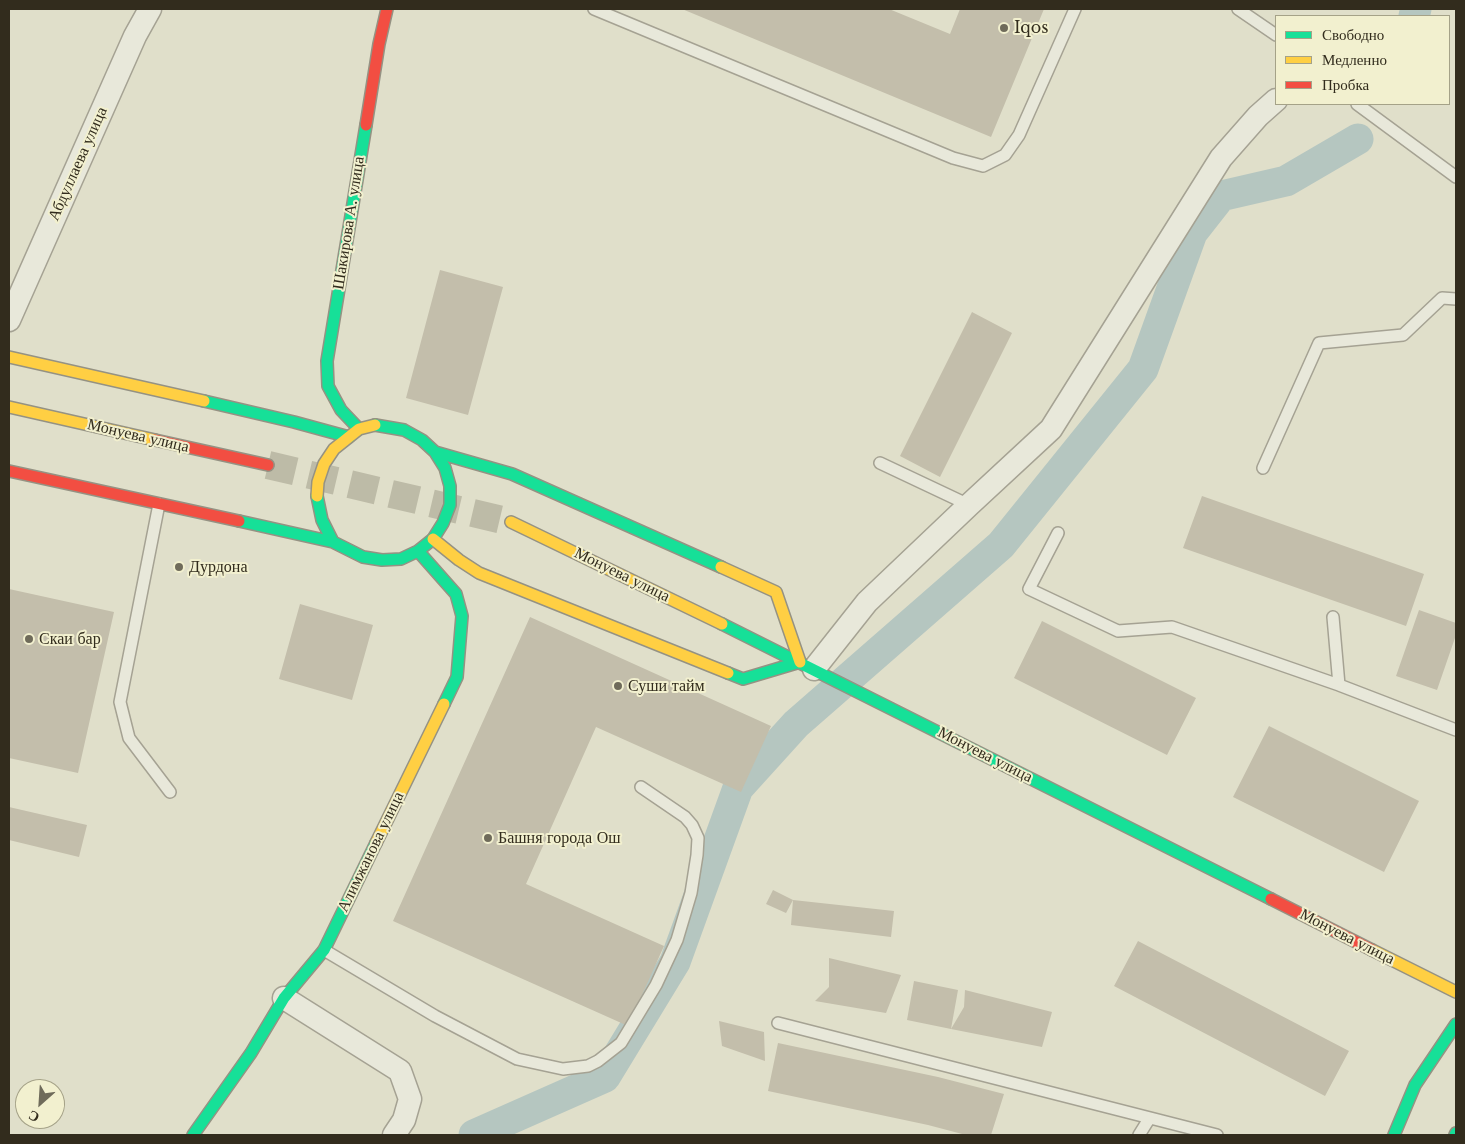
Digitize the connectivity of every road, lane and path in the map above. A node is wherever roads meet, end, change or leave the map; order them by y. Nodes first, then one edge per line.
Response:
1 (150, 9) edge
2 (387, 9) edge
3 (594, 9) edge
4 (1075, 9) edge
5 (1238, 9) edge
6 (1275, 34) edge
7 (1275, 101) edge
8 (1359, 105) edge
9 (1456, 177) edge
10 (1456, 300) edge
11 (9, 320) edge
12 (9, 357) edge
13 (9, 407) edge
14 (359, 429) junction
15 (349, 437) junction
16 (435, 452) junction
17 (880, 462) dead end
18 (268, 465) tunnel mouth
19 (1264, 468) dead end
20 (9, 471) edge
21 (159, 504) junction
22 (969, 505) junction
23 (511, 522) tunnel mouth
24 (1058, 533) dead end
25 (433, 539) junction
26 (333, 542) junction
27 (418, 551) junction
28 (1333, 617) dead end
29 (814, 669) junction
30 (1339, 685) junction
31 (1456, 730) edge
32 (641, 787) dead end
33 (170, 792) dead end
34 (324, 950) junction
35 (1456, 992) edge
36 (284, 998) junction
37 (778, 1023) dead end
38 (1456, 1024) edge
39 (1149, 1119) junction
40 (193, 1135) edge
41 (394, 1135) edge
42 (1139, 1135) edge
43 (1217, 1135) edge
44 (1394, 1135) edge

1 - 11 street, Абдуллаева улица
2 - 14 main road, Шакирова А. улица
3 - 4 lane
5 - 6 lane
7 - 22 street
8 - 9 lane
10 - 19 lane
12 - 15 main road
13 - 18 main road, Монуева улица
14 - 15 main road
14 - 16 main road
15 - 26 main road
16 - 25 main road
16 - 29 main road
17 - 22 lane
20 - 21 main road
21 - 26 main road
21 - 33 lane
22 - 29 street
23 - 29 main road, Монуева улица
24 - 30 lane
25 - 27 main road
25 - 29 main road
26 - 27 main road
27 - 34 main road, Алимжанова улица
28 - 30 lane
29 - 35 main road, Монуева улица
30 - 31 lane
32 - 34 lane
34 - 36 main road, Алимжанова улица
36 - 40 main road, Алимжанова улица
36 - 41 street
37 - 39 lane
38 - 44 main road
39 - 42 lane
39 - 43 lane

